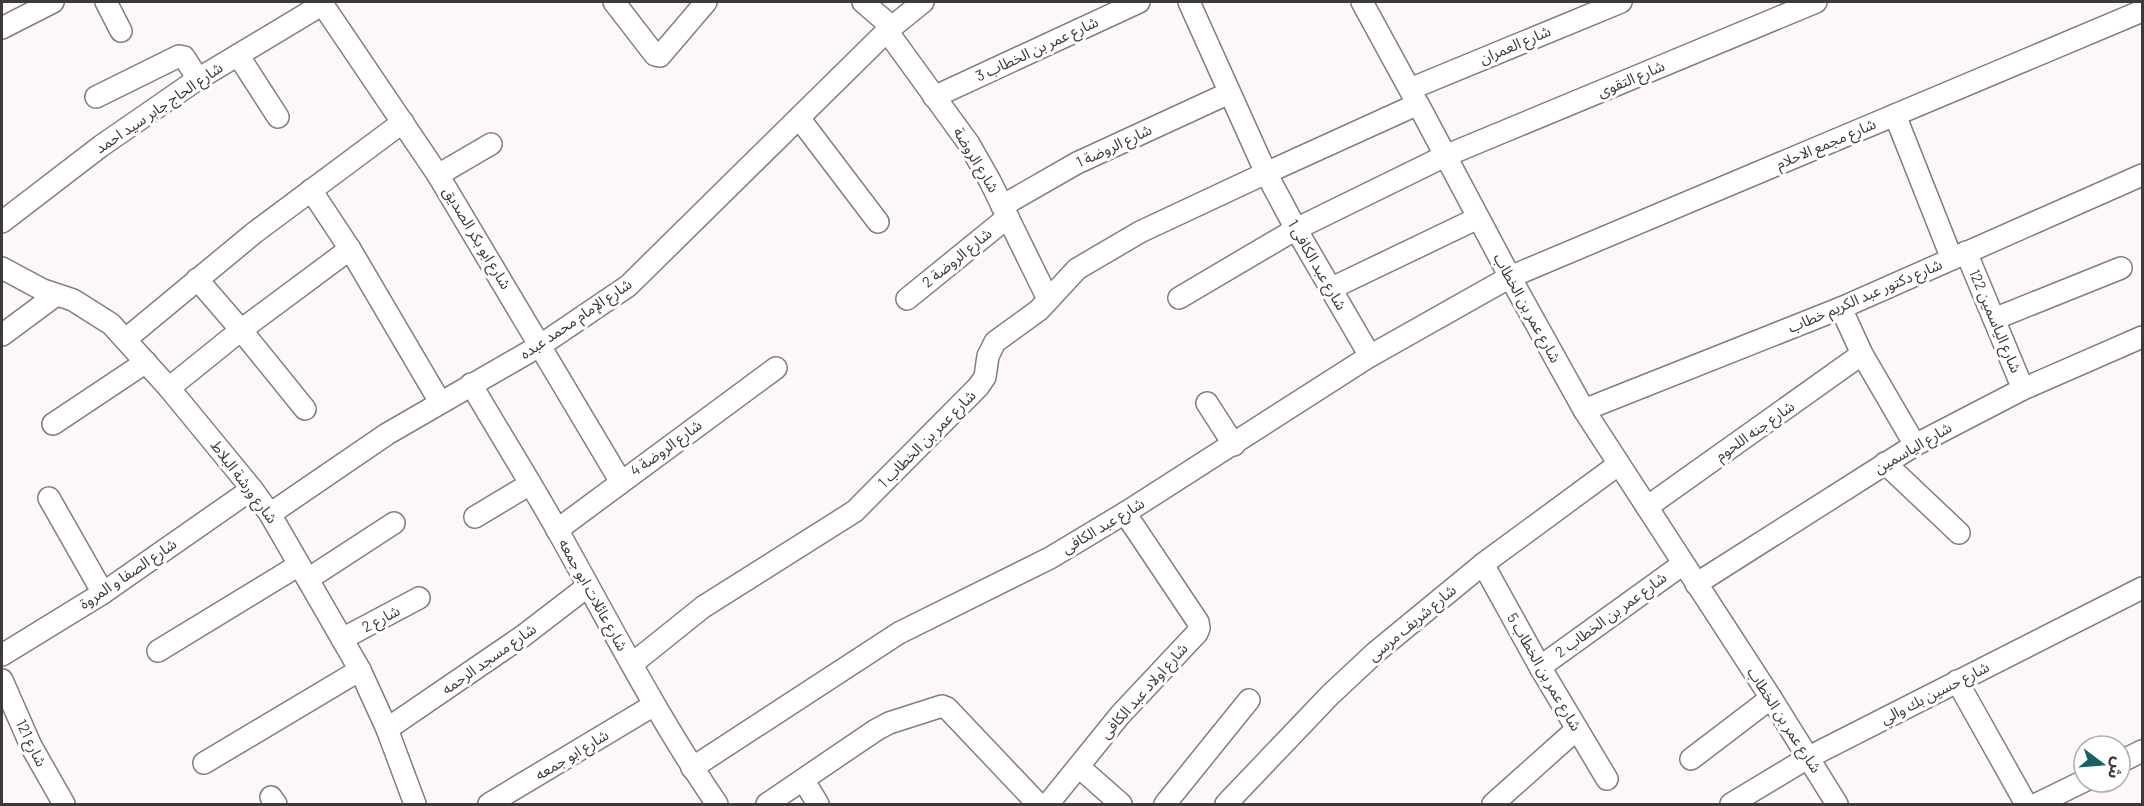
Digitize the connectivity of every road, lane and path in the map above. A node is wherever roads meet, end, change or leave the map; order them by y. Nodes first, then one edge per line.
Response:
1 (53, 2) edge
2 (106, 2) edge
3 (614, 2) edge
4 (706, 2) edge
5 (863, 2) edge
6 (923, 2) edge
7 (1139, 2) edge
8 (1190, 2) edge
9 (1362, 2) edge
10 (1621, 2) edge
11 (1816, 2) edge
12 (322, 3) edge
13 (2142, 11) edge
14 (2, 28) edge
15 (889, 29) junction
16 (121, 31) dead end
17 (238, 55) junction
18 (198, 79) junction
19 (1229, 93) junction
20 (96, 97) dead end
21 (934, 97) junction
22 (1414, 97) junction
23 (1895, 115) junction
24 (278, 117) dead end
25 (800, 118) junction
26 (403, 122) junction
27 (491, 144) dead end
28 (1445, 156) junction
29 (1266, 173) junction
30 (438, 175) junction
31 (2142, 175) edge
32 (311, 190) junction
33 (1005, 212) junction
34 (1478, 218) junction
35 (2, 222) edge
36 (878, 222) dead end
37 (1296, 229) junction
38 (350, 249) junction
39 (1959, 255) junction
40 (2, 268) edge
41 (2121, 268) dead end
42 (1510, 278) junction
43 (197, 279) junction
44 (1330, 289) junction
45 (56, 295) junction
46 (1179, 298) dead end
47 (907, 299) dead end
48 (1048, 299) junction
49 (1841, 308) junction
50 (1994, 319) junction
51 (241, 330) junction
52 (2, 335) edge
53 (2142, 337) edge
54 (126, 339) junction
55 (541, 345) junction
56 (1862, 354) junction
57 (1370, 356) junction
58 (146, 362) junction
59 (776, 368) dead end
60 (471, 384) junction
61 (170, 388) junction
62 (2023, 389) junction
63 (441, 402) junction
64 (1208, 403) dead end
65 (305, 409) dead end
66 (1584, 410) junction
67 (53, 424) dead end
68 (1234, 445) junction
69 (1915, 445) junction
70 (1619, 464) junction
71 (1885, 464) junction
72 (621, 482) junction
73 (530, 484) junction
74 (252, 489) junction
75 (49, 498) dead end
76 (1647, 507) junction
77 (1125, 513) junction
78 (270, 514) junction
79 (476, 517) dead end
80 (394, 523) dead end
81 (557, 530) junction
82 (1959, 533) dead end
83 (1484, 564) junction
84 (1683, 564) junction
85 (304, 572) junction
86 (1696, 584) junction
87 (588, 586) junction
88 (2142, 588) edge
89 (103, 593) junction
90 (419, 598) dead end
91 (342, 639) junction
92 (158, 651) dead end
93 (2, 655) edge
94 (632, 664) junction
95 (1540, 666) junction
96 (360, 670) junction
97 (2, 680) edge
98 (1957, 681) junction
99 (1771, 698) junction
100 (1249, 700) dead end
101 (654, 705) junction
102 (387, 729) junction
103 (1577, 729) junction
104 (1809, 757) junction
105 (1691, 759) dead end
106 (204, 763) dead end
107 (1079, 766) junction
108 (692, 768) junction
109 (1607, 779) dead end
110 (804, 780) junction
111 (2072, 786) edge
112 (64, 804) edge
113 (415, 804) edge
114 (489, 804) edge
115 (717, 804) edge
116 (767, 804) edge
117 (818, 804) edge
118 (1038, 804) edge
119 (1048, 804) edge
120 (1121, 804) edge
121 (1165, 804) edge
122 (1226, 804) edge
123 (1493, 804) edge
124 (1731, 804) edge
125 (1837, 804) edge
126 (2026, 804) edge
127 (2037, 804) edge

1 - 14 street
2 - 16 street
3 - 4 street
5 - 15 street, شارع الروضة
6 - 15 street, شارع الإمام محمد عبده
7 - 21 street, شارع عمر بن الخطاب 3
8 - 19 street
9 - 22 street, شارع عمر بن الخطاب
10 - 22 street, شارع العمران
11 - 28 street, شارع التقوى
12 - 17 street, شارع الحاج جابر سيد احمد
12 - 26 street, شارع ابو بكر الصديق
13 - 23 street, شارع مجمع الاحلام
15 - 21 street, شارع الروضة
15 - 25 street, شارع الإمام محمد عبده
17 - 18 street, شارع الحاج جابر سيد احمد
17 - 24 street
18 - 20 street
18 - 35 street, شارع الحاج جابر سيد احمد
19 - 29 street
19 - 33 street, شارع الروضة 1
21 - 33 street, شارع الروضة
22 - 28 street, شارع عمر بن الخطاب
22 - 29 street
23 - 39 street, شارع الياسمين 122
23 - 42 street, شارع مجمع الاحلام
25 - 36 street
25 - 55 street, شارع الإمام محمد عبده
26 - 30 street, شارع ابو بكر الصديق
26 - 32 street
27 - 30 street
28 - 34 street, شارع عمر بن الخطاب
28 - 37 street, شارع التقوى
29 - 37 street, شارع عبد الكافى 1
29 - 48 street, شارع عمر بن الخطاب 1
30 - 55 street, شارع ابو بكر الصديق
31 - 39 street, شارع دكتور عبد الكريم خطاب
32 - 38 street
32 - 43 street
33 - 47 street, شارع الروضة 2
33 - 48 street, شارع الروضة
34 - 42 street, شارع عمر بن الخطاب
34 - 44 street
37 - 44 street, شارع عبد الكافى 1
37 - 46 street, شارع التقوى
38 - 51 street
38 - 63 street
39 - 49 street, شارع دكتور عبد الكريم خطاب
39 - 50 street, شارع الياسمين 122
40 - 45 street, شارع ورشة البلاط
41 - 50 street
42 - 57 street, شارع عبد الكافى
42 - 66 street, شارع عمر بن الخطاب
43 - 51 street
43 - 54 street
44 - 57 street, شارع عبد الكافى 1
45 - 52 street
45 - 54 street, شارع ورشة البلاط
48 - 94 street, شارع عمر بن الخطاب 1
49 - 56 street
49 - 66 street, شارع دكتور عبد الكريم خطاب
50 - 62 street, شارع الياسمين 122
51 - 61 street
51 - 65 street
53 - 62 street, شارع الياسمين
54 - 58 street, شارع ورشة البلاط
55 - 60 street, شارع الإمام محمد عبده
55 - 72 street, شارع ابو بكر الصديق
56 - 69 street
56 - 76 street, شارع جنه اللحوم
57 - 68 street, شارع عبد الكافى
58 - 61 street, شارع ورشة البلاط
58 - 67 street
59 - 72 street, شارع الروضة 4
60 - 63 street, شارع الإمام محمد عبده
60 - 73 street, شارع عائلات ابو جمعه
61 - 74 street, شارع ورشة البلاط
62 - 69 street, شارع الياسمين
63 - 78 street, شارع الإمام محمد عبده
64 - 68 street
66 - 70 street, شارع عمر بن الخطاب
68 - 77 street, شارع عبد الكافى
69 - 71 street, شارع الياسمين
70 - 76 street, شارع عمر بن الخطاب
70 - 83 street, شارع شريف مرسى
71 - 82 street
71 - 86 street, شارع الياسمين
72 - 81 street, شارع الروضة 4
73 - 79 street
73 - 81 street, شارع عائلات ابو جمعه
74 - 78 street, شارع ورشة البلاط
74 - 89 street, شارع الصفا و المروة
75 - 89 street
76 - 84 street, شارع عمر بن الخطاب
77 - 107 street, شارع اولاد عبد الكافى
77 - 108 street, شارع عبد الكافى
78 - 85 street, شارع ورشة البلاط
80 - 85 street
81 - 87 street, شارع عائلات ابو جمعه
83 - 95 street, شارع عمر بن الخطاب 5
83 - 122 street, شارع شريف مرسى
84 - 86 street, شارع عمر بن الخطاب
84 - 95 street, شارع عمر بن الخطاب 2
85 - 91 street, شارع ورشة البلاط
85 - 92 street
86 - 99 street, شارع عمر بن الخطاب
87 - 94 street, شارع عائلات ابو جمعه
87 - 102 street, شارع مسجد الرحمه
88 - 98 street, شارع حسين بك والي
89 - 93 street, شارع الصفا و المروة
90 - 91 street, شارع 2
91 - 96 street, شارع ورشة البلاط
94 - 101 street, شارع عائلات ابو جمعه
95 - 103 street, شارع عمر بن الخطاب 5
96 - 102 street, شارع ورشة البلاط
96 - 106 street
97 - 112 street, شارع 121
98 - 104 street, شارع حسين بك والي
98 - 126 street
99 - 104 street, شارع عمر بن الخطاب
99 - 105 street
100 - 121 street
101 - 108 street, شارع عائلات ابو جمعه
101 - 114 street, شارع ابو جمعه
102 - 113 street, شارع ورشة البلاط
103 - 109 street, شارع عمر بن الخطاب 5
103 - 123 street
104 - 124 street, شارع حسين بك والي
104 - 125 street, شارع عمر بن الخطاب
107 - 119 street, شارع اولاد عبد الكافى
107 - 120 street
108 - 115 street, شارع عائلات ابو جمعه
110 - 116 street
110 - 117 street
110 - 118 street
111 - 127 street

